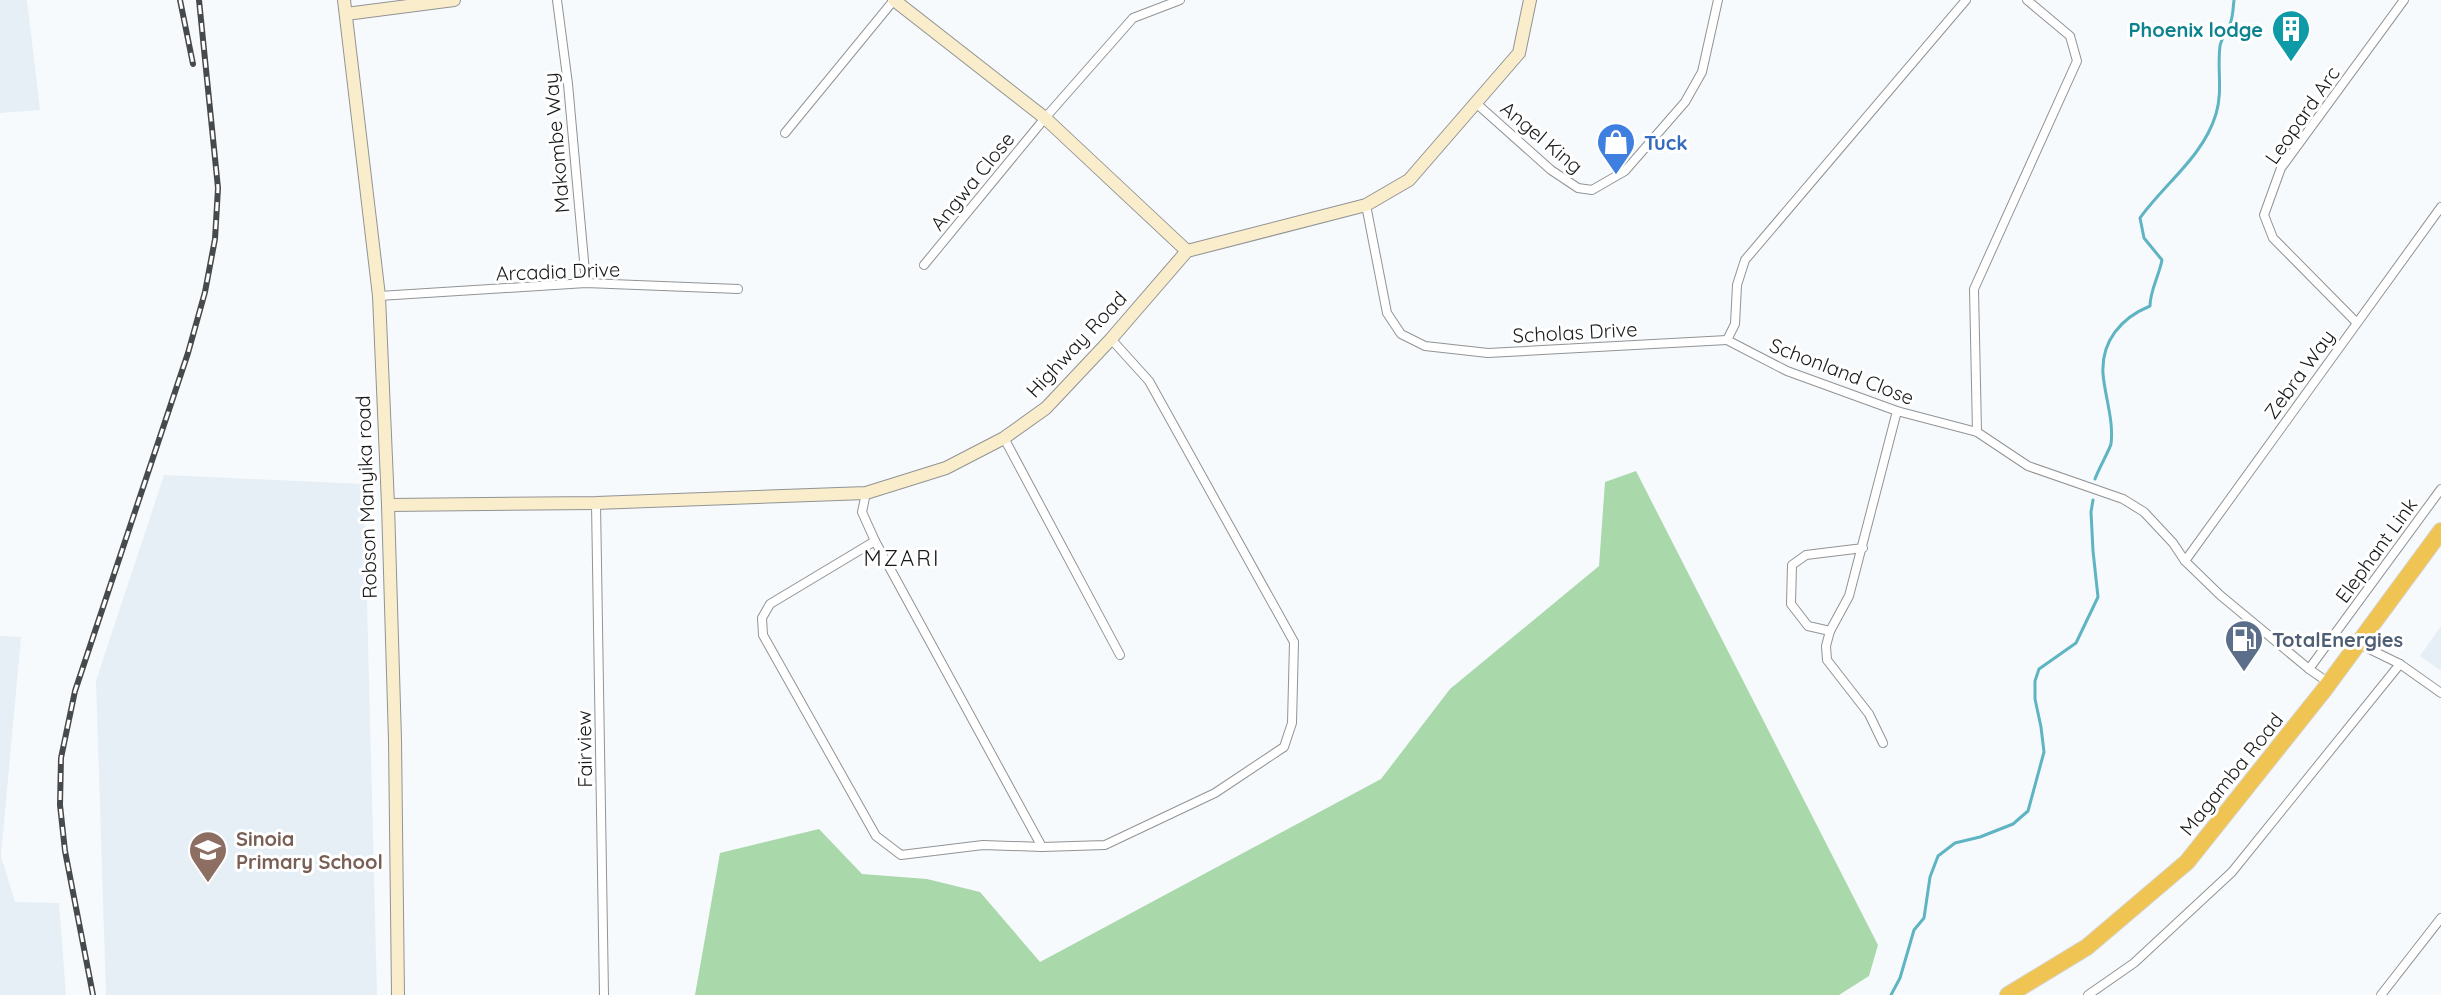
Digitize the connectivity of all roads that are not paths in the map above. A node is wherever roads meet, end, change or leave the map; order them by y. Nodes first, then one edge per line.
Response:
1 (344, 0) edge
2 (454, 0) edge
3 (557, 0) edge
4 (894, 0) edge
5 (1180, 0) edge
6 (1530, 0) edge
7 (1718, 0) edge
8 (1966, 0) edge
9 (2027, 0) edge
10 (2404, 0) edge
11 (346, 14) junction
12 (1477, 104) junction
13 (1045, 118) junction
14 (785, 133) dead end
15 (1366, 205) junction
16 (2441, 207) edge
17 (1187, 251) junction
18 (924, 265) dead end
19 (586, 283) junction
20 (738, 289) dead end
21 (379, 296) junction
22 (2356, 322) junction
23 (1111, 339) junction
24 (1727, 340) junction
25 (1897, 411) junction
26 (1977, 432) junction
27 (1004, 438) junction
28 (2441, 489) edge
29 (866, 493) junction
30 (596, 503) junction
31 (388, 505) junction
32 (2441, 531) edge
33 (875, 541) junction
34 (1863, 548) junction
35 (2185, 561) junction
36 (1830, 631) junction
37 (2359, 644) junction
38 (1120, 655) dead end
39 (2400, 664) junction
40 (2309, 669) junction
41 (2329, 683) junction
42 (2441, 693) edge
43 (1883, 743) dead end
44 (1042, 847) junction
45 (2441, 918) edge
46 (398, 995) edge
47 (604, 995) edge
48 (2008, 995) edge
49 (2088, 995) edge
50 (2381, 995) edge

1 - 11 street, Robson Manyika road
2 - 11 street
3 - 19 street, Makombe Way
4 - 13 street
4 - 14 street
5 - 13 street, Angwa Close
6 - 12 street
7 - 12 street, Angel King
8 - 24 street
9 - 26 street
10 - 22 street, Leopard Arc
11 - 21 street, Robson Manyika road
12 - 15 street
13 - 17 street
13 - 18 street, Angwa Close
15 - 17 street
15 - 24 street, Scholas Drive
16 - 22 street, Zebra Way
17 - 23 street, Highway Road
19 - 20 street, Arcadia Drive
19 - 21 street, Arcadia Drive
21 - 31 street, Robson Manyika road
22 - 35 street, Zebra Way
23 - 27 street, Highway Road
23 - 44 street
24 - 25 street, Schonland Close
25 - 26 street, Schonland Close
25 - 34 street
26 - 35 street, Schonland Close
27 - 29 street, Highway Road
27 - 38 street
28 - 40 street, Elephant Link
29 - 30 street, Highway Road
29 - 33 street
30 - 31 street, Highway Road
30 - 47 street, Fairview
31 - 46 street, Robson Manyika road
32 - 37 highway, Magamba Road
33 - 44 street
33 - 44 street
34 - 36 street
34 - 36 street
35 - 40 street, Schonland Close
36 - 43 street
37 - 39 street
37 - 41 highway, Magamba Road
39 - 42 street
39 - 49 street
40 - 41 street, Schonland Close
41 - 48 highway, Magamba Road
45 - 50 street

